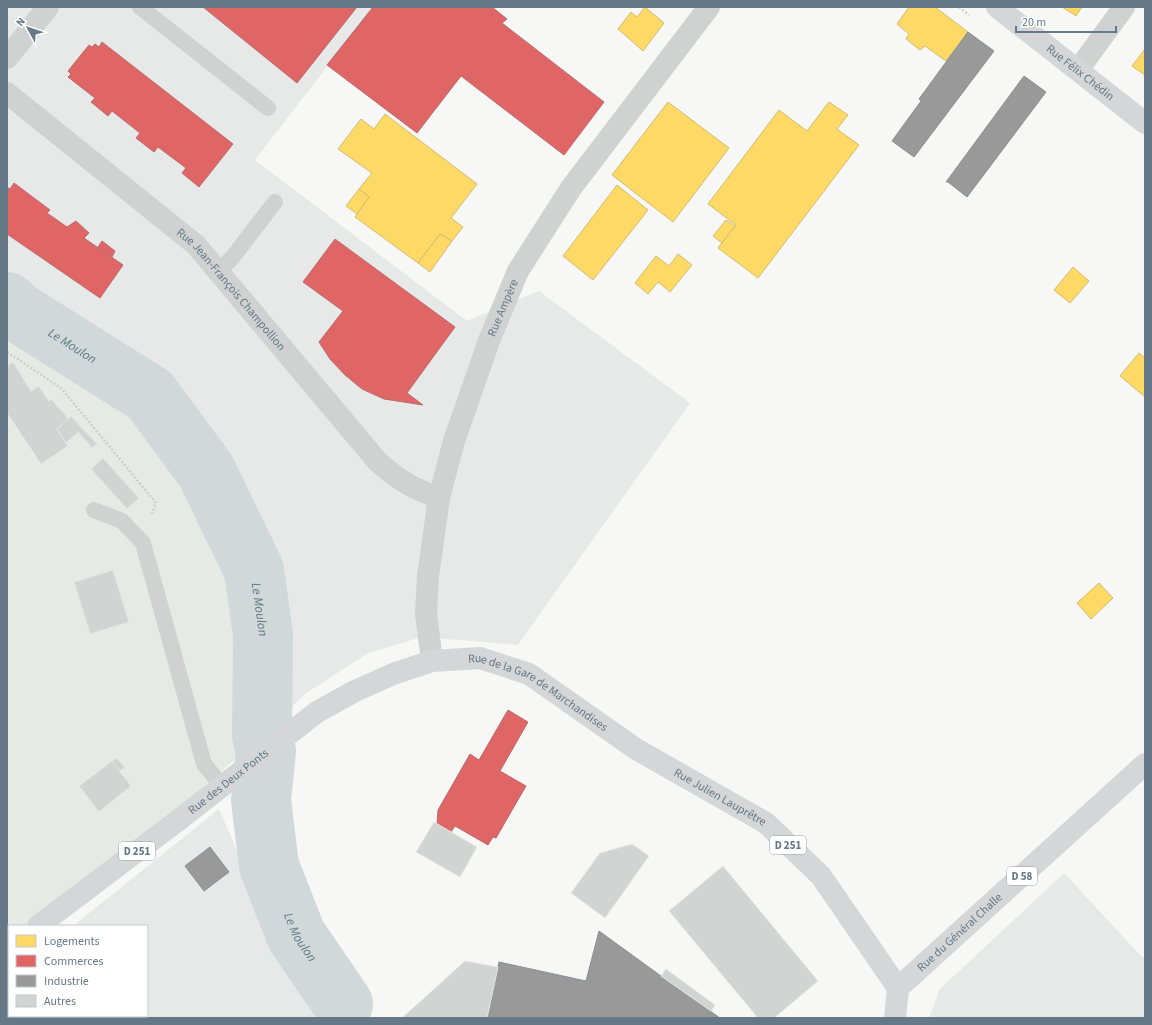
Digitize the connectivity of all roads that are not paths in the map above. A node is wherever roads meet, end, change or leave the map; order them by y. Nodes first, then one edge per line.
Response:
1 (48, 7) edge
2 (140, 7) edge
3 (709, 7) edge
4 (997, 7) edge
5 (1124, 7) edge
6 (7, 58) edge
7 (1078, 70) junction
8 (7, 93) edge
9 (268, 108) dead end
10 (1145, 122) edge
11 (275, 202) dead end
12 (218, 272) junction
13 (439, 498) junction
14 (94, 510) dead end
15 (432, 661) junction
16 (636, 749) joint
17 (1145, 764) edge
18 (228, 781) junction
19 (39, 925) edge
20 (898, 988) junction
21 (895, 1018) edge

1 - 6 street
2 - 9 lane
3 - 13 street, Rue Ampère
4 - 7 main road, Rue Félix Chédin
5 - 7 street
7 - 10 main road, Rue Félix Chédin
8 - 12 street, Rue Jean-François Champollion
11 - 12 lane
12 - 13 street, Rue Jean-François Champollion
13 - 15 street, Rue Ampère
14 - 18 lane
15 - 16 main road, Rue de la Gare de Marchandises / D 251
15 - 18 main road, Rue des Deux Ponts / D 251
16 - 20 main road, Rue Julien Lauprêtre / D 251
17 - 20 main road, Rue du Général Challe / D 58
18 - 19 main road, Rue des Deux Ponts / D 251
20 - 21 main road

